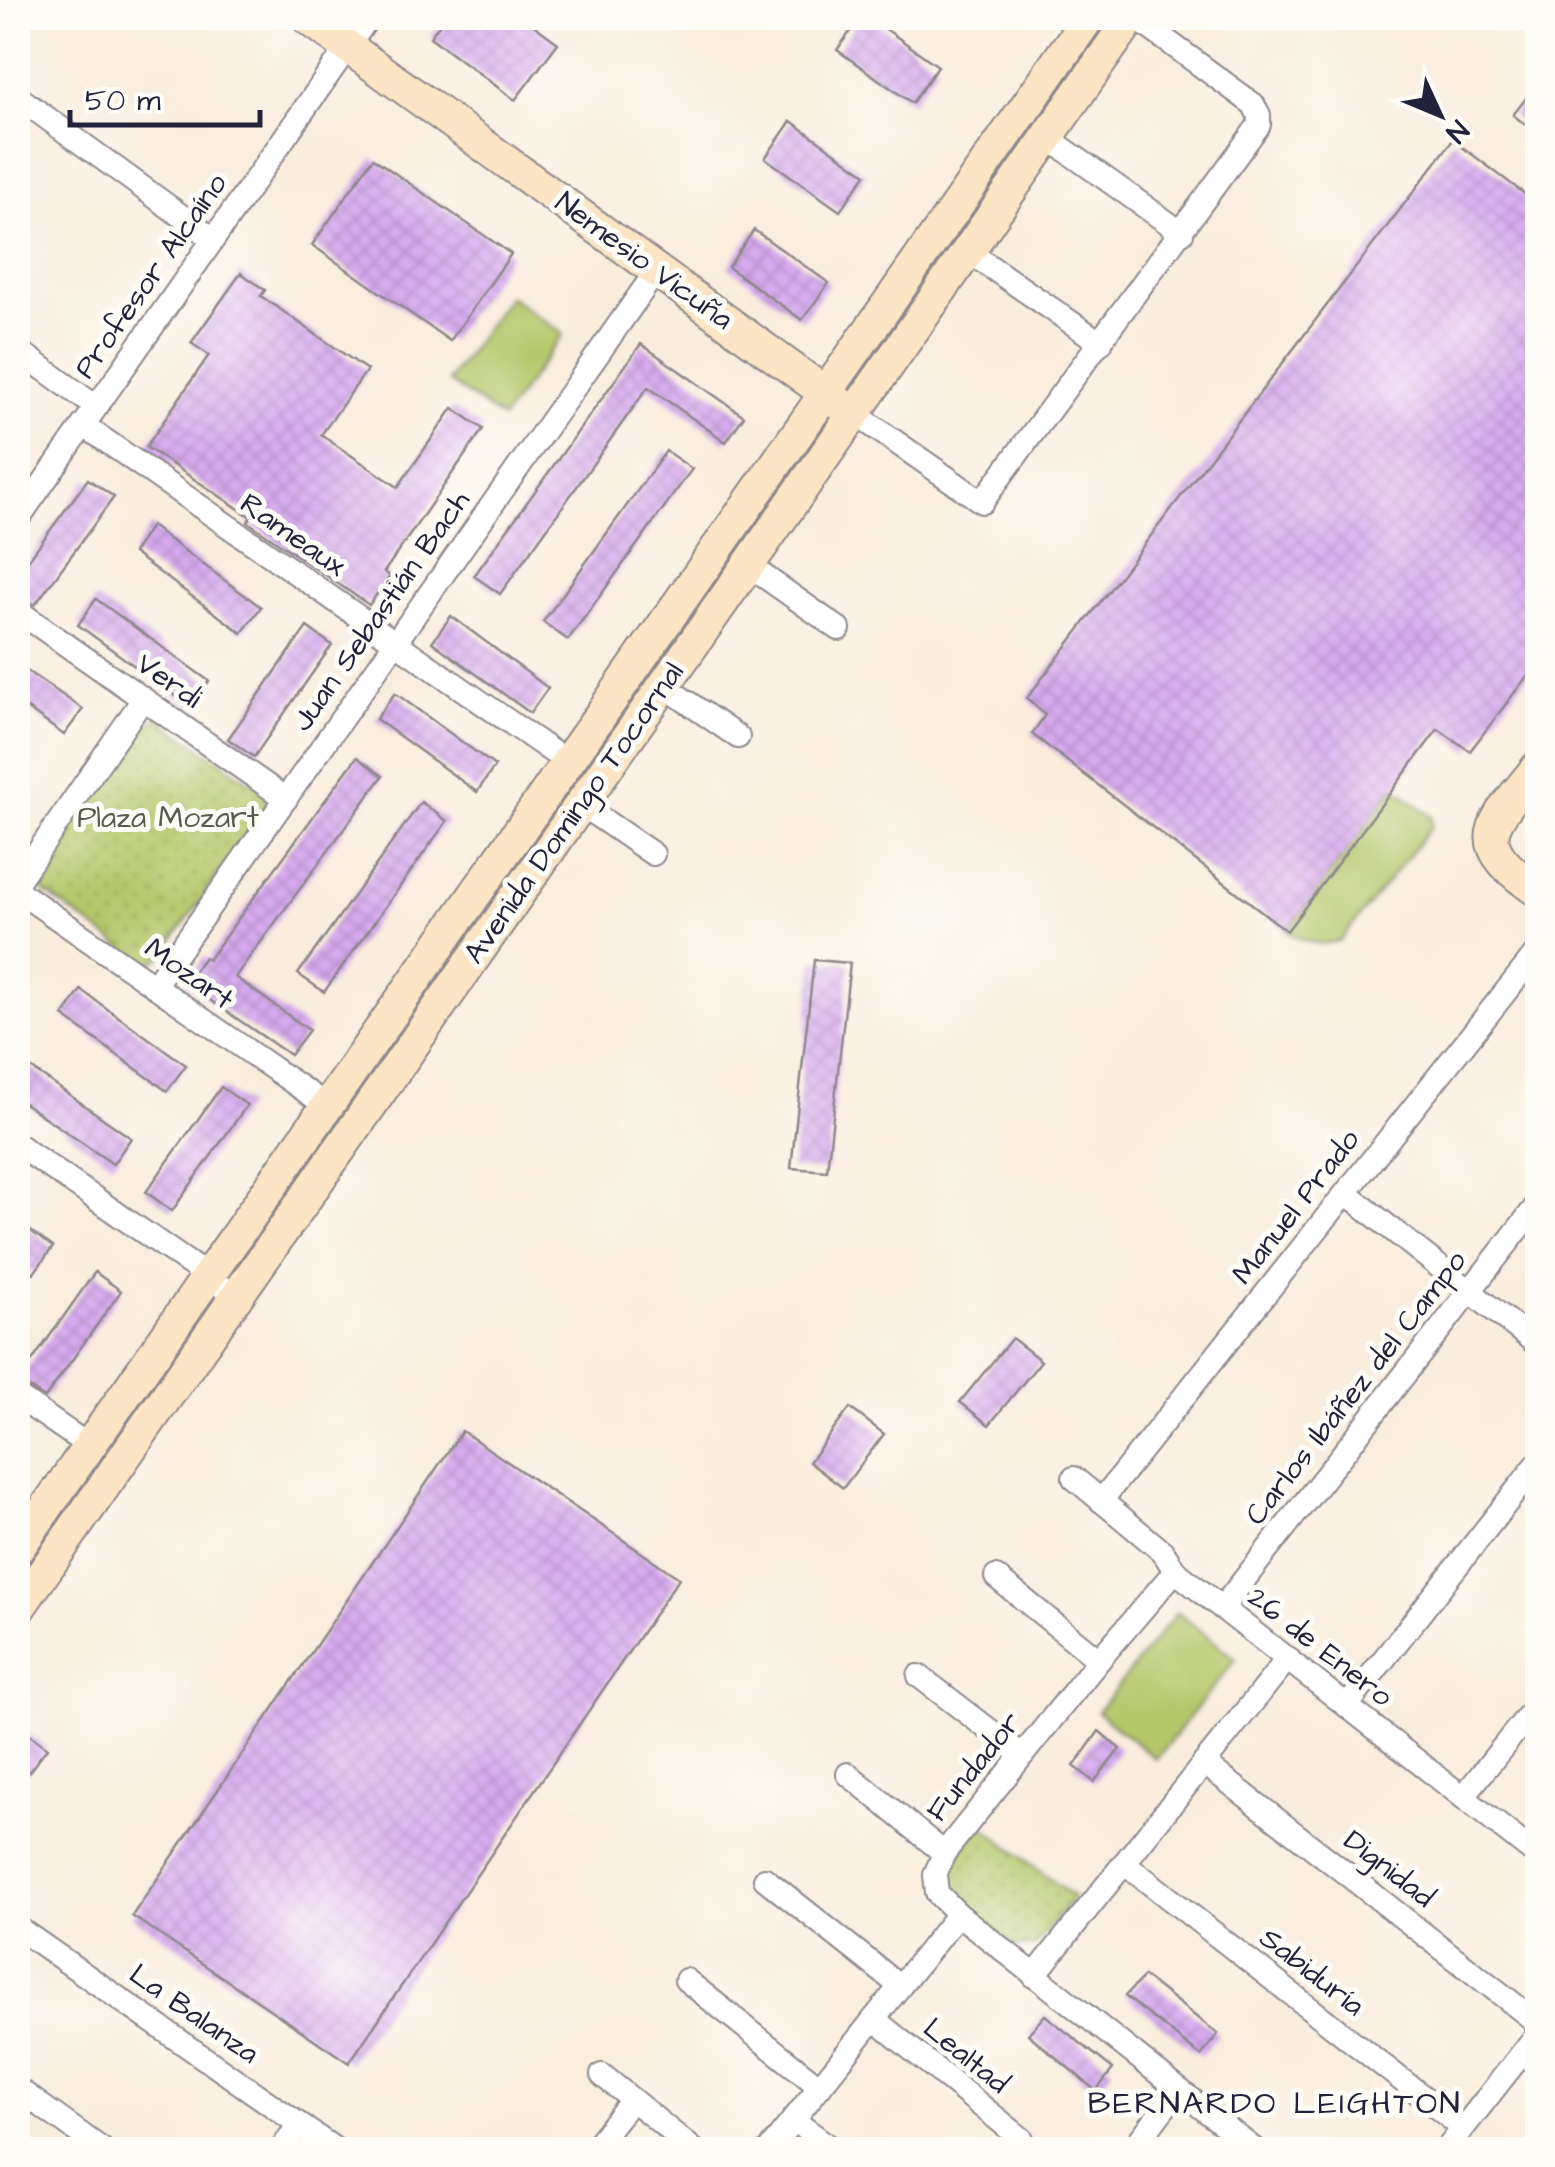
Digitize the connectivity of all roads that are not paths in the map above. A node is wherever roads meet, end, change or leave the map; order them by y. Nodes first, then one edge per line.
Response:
1 (308, 18) edge
2 (368, 18) edge
3 (1088, 18) edge
4 (1134, 18) edge
5 (348, 46) junction
6 (18, 97) edge
7 (1047, 137) junction
8 (1182, 233) junction
9 (213, 239) junction
10 (966, 250) junction
11 (657, 270) junction
12 (1101, 343) junction
13 (18, 350) edge
14 (826, 393) junction
15 (854, 414) junction
16 (90, 416) junction
17 (18, 519) edge
18 (748, 565) junction
19 (18, 612) edge
20 (840, 629) dead end
21 (396, 642) junction
22 (664, 686) junction
23 (143, 699) junction
24 (738, 737) dead end
25 (568, 762) junction
26 (1538, 767) edge
27 (286, 799) junction
28 (580, 804) junction
29 (653, 854) dead end
30 (18, 881) edge
31 (18, 891) edge
32 (1538, 891) edge
33 (1538, 951) edge
34 (154, 986) junction
35 (327, 1106) junction
36 (18, 1144) edge
37 (1346, 1193) junction
38 (1538, 1204) edge
39 (208, 1276) junction
40 (1470, 1291) junction
41 (236, 1296) junction
42 (1538, 1345) edge
43 (18, 1397) edge
44 (89, 1446) junction
45 (1538, 1463) edge
46 (1074, 1478) dead end
47 (1101, 1501) junction
48 (18, 1548) edge
49 (1175, 1571) junction
50 (996, 1578) dead end
51 (1222, 1608) junction
52 (18, 1609) edge
53 (1288, 1658) junction
54 (1099, 1660) junction
55 (919, 1676) dead end
56 (1538, 1703) edge
57 (1346, 1706) junction
58 (1022, 1755) junction
59 (1204, 1762) junction
60 (848, 1774) dead end
61 (1464, 1797) junction
62 (944, 1853) junction
63 (1538, 1856) edge
64 (1124, 1863) junction
65 (765, 1879) dead end
66 (958, 1914) junction
67 (18, 1928) edge
68 (1034, 1976) junction
69 (686, 1980) dead end
70 (900, 1986) junction
71 (874, 2019) junction
72 (1538, 2023) edge
73 (1538, 2033) edge
74 (602, 2075) dead end
75 (820, 2086) junction
76 (18, 2090) edge
77 (1178, 2090) junction
78 (632, 2100) junction
79 (793, 2120) junction
80 (299, 2124) junction
81 (1462, 2128) junction
82 (1022, 2138) dead end
83 (103, 2150) edge
84 (281, 2150) edge
85 (336, 2150) edge
86 (592, 2150) edge
87 (694, 2150) edge
88 (769, 2150) edge
89 (834, 2150) edge
90 (1132, 2150) edge
91 (1255, 2150) edge
92 (1446, 2150) edge

1 - 5 main road, Nemesio Vicuña
2 - 5 street, Profesor Alcaíno
3 - 14 main road, Avenida Domingo Tocornal
4 - 7 main road, Avenida Domingo Tocornal
4 - 8 street
5 - 9 street, Profesor Alcaíno
5 - 11 main road, Nemesio Vicuña
6 - 9 street
7 - 8 street
7 - 10 main road, Avenida Domingo Tocornal
8 - 12 street
9 - 16 street, Profesor Alcaíno
10 - 12 street
10 - 15 main road, Avenida Domingo Tocornal
11 - 14 main road, Nemesio Vicuña
11 - 21 street, Juan Sebastián Bach
12 - 15 street, Nemesio Vicuña
13 - 16 street, Rameaux
14 - 15 main road, Nemesio Vicuña
14 - 25 main road, Avenida Domingo Tocornal
15 - 18 main road, Avenida Domingo Tocornal
16 - 17 street, Profesor Alcaíno
16 - 21 street, Rameaux
18 - 20 street
18 - 22 main road, Avenida Domingo Tocornal
19 - 23 street, Verdi
21 - 25 street, Rameaux
21 - 27 street, Juan Sebastián Bach
22 - 24 street
22 - 28 main road, Avenida Domingo Tocornal
23 - 27 street, Verdi
23 - 30 street
25 - 35 main road, Avenida Domingo Tocornal
26 - 32 main road
27 - 34 street, Juan Sebastián Bach
28 - 29 street
28 - 41 main road, Avenida Domingo Tocornal
31 - 34 street, Mozart
33 - 37 street, Manuel Prado
34 - 35 street, Mozart
35 - 39 main road, Avenida Domingo Tocornal
36 - 39 street
37 - 40 street
37 - 47 street, Manuel Prado
38 - 40 street, Carlos Ibáñez del Campo
39 - 41 street
39 - 44 main road, Avenida Domingo Tocornal
40 - 42 street
40 - 51 street, Carlos Ibáñez del Campo
41 - 52 main road, Avenida Domingo Tocornal
43 - 44 street
44 - 48 main road, Avenida Domingo Tocornal
45 - 57 street
46 - 47 street, 26 de Enero
47 - 49 street, 26 de Enero
49 - 51 street, 26 de Enero
49 - 54 street, Fundador
50 - 54 street
51 - 53 street, 26 de Enero
53 - 57 street, 26 de Enero
53 - 59 street
54 - 58 street, Fundador
55 - 58 street
56 - 61 street
57 - 61 street, 26 de Enero
58 - 62 street, Fundador
59 - 64 street
59 - 72 street, Dignidad
60 - 62 street
61 - 63 street, 26 de Enero
62 - 66 street, Fundador
64 - 68 street
64 - 81 street, Sabiduría
65 - 70 street
66 - 68 street
66 - 70 street
67 - 80 street, La Balanza
68 - 77 street
69 - 75 street
70 - 71 street
71 - 75 street
71 - 82 street, Lealtad
73 - 81 street
74 - 78 street
75 - 79 street
76 - 83 street
77 - 90 street
77 - 91 street
78 - 86 street
78 - 87 street
79 - 88 street
79 - 89 street
80 - 84 street
80 - 85 street, La Balanza
81 - 92 street

